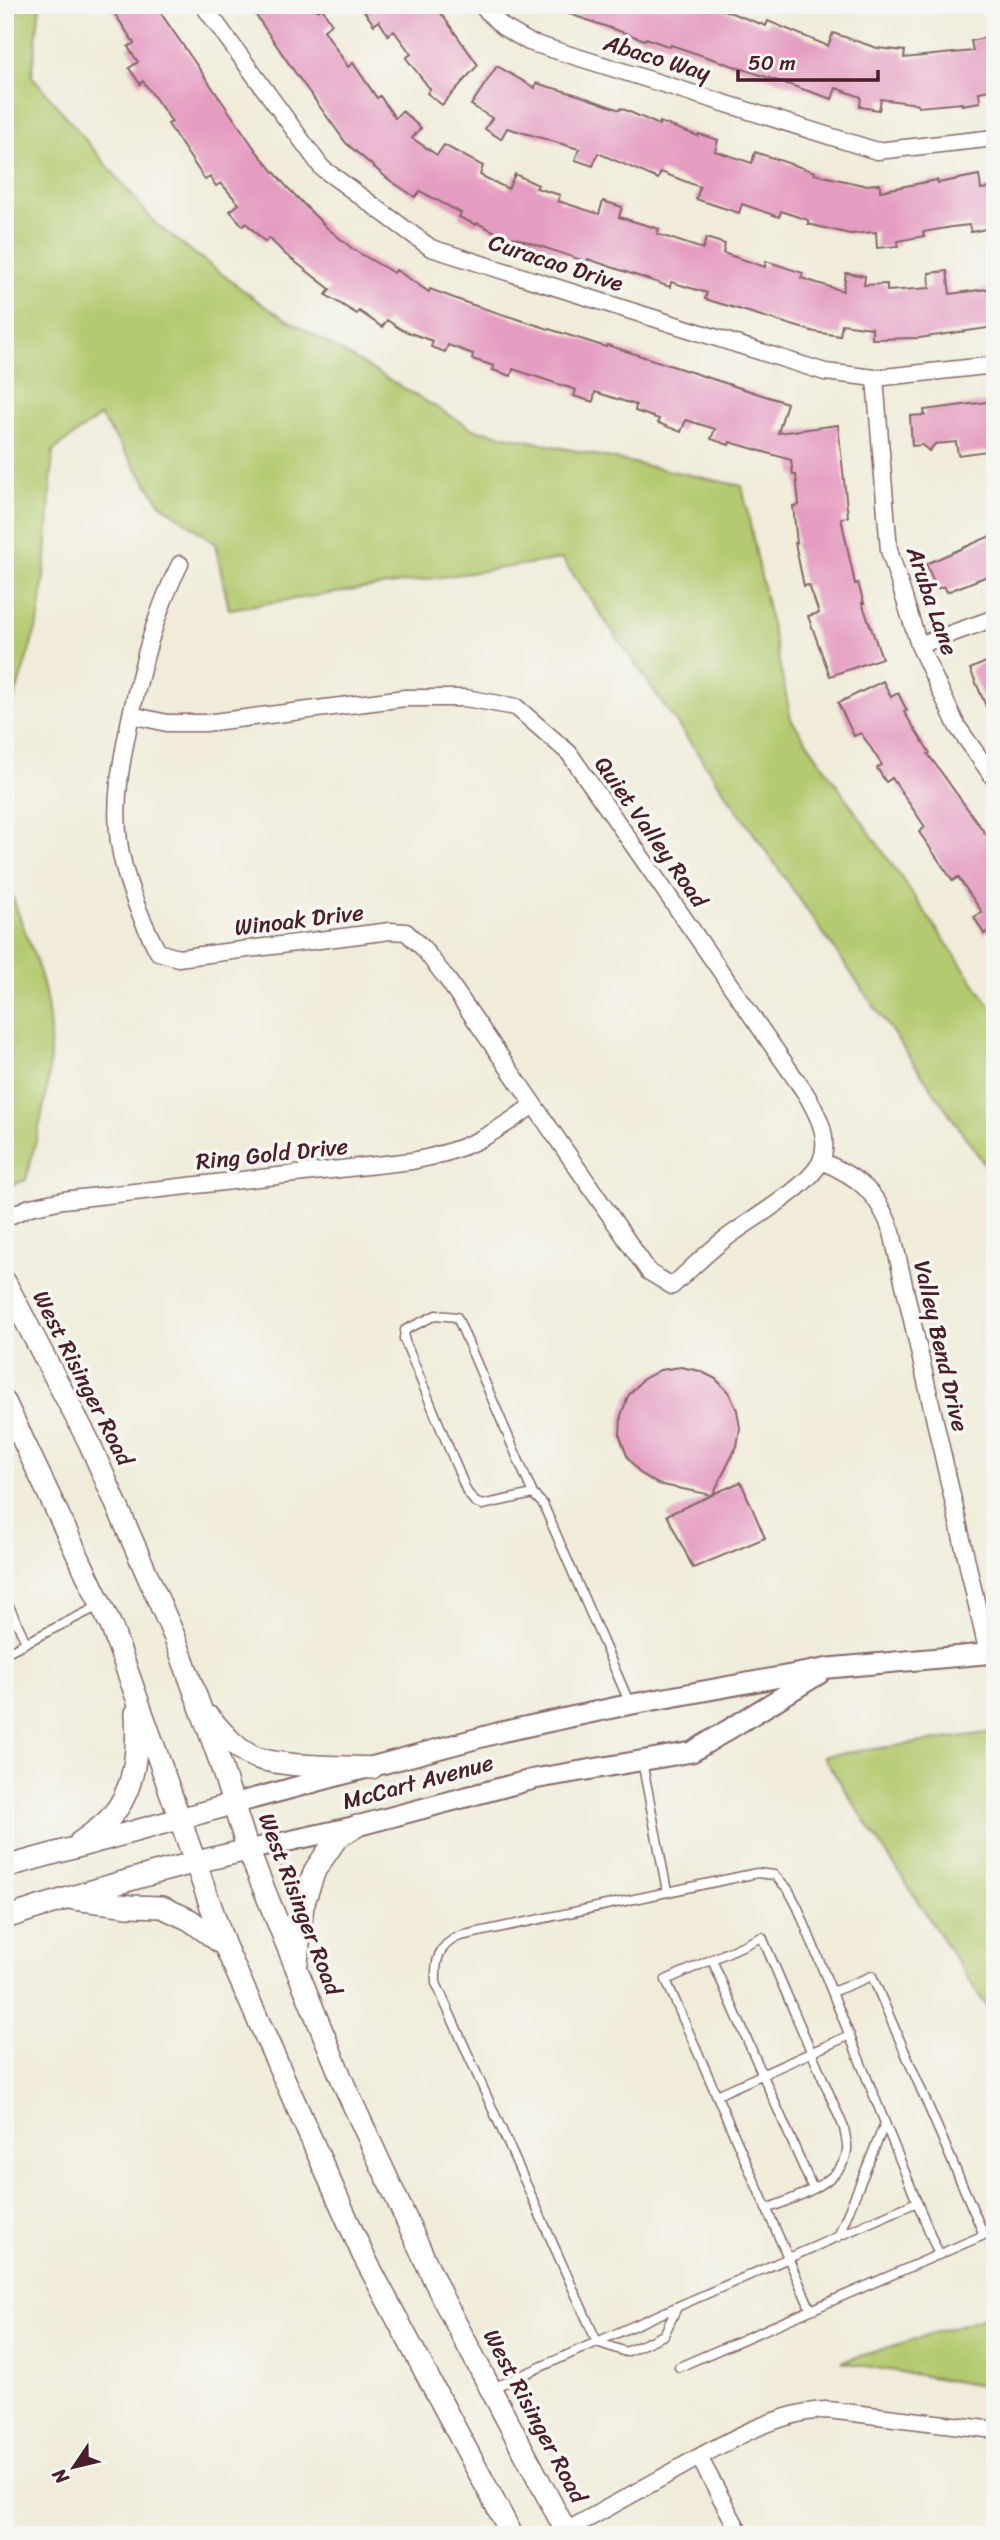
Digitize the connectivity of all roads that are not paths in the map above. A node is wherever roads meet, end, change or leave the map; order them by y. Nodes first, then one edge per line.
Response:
1 (203, 5) edge
2 (481, 5) edge
3 (995, 138) edge
4 (995, 365) edge
5 (875, 378) junction
6 (180, 564) dead end
7 (995, 618) edge
8 (919, 645) junction
9 (131, 715) junction
10 (995, 780) edge
11 (533, 1105) junction
12 (821, 1161) junction
13 (5, 1218) edge
14 (5, 1282) edge
15 (5, 1402) edge
16 (533, 1494) junction
17 (5, 1598) edge
18 (101, 1605) junction
19 (26, 1643) junction
20 (5, 1653) edge
21 (991, 1654) edge
22 (829, 1668) junction
23 (134, 1687) junction
24 (630, 1704) junction
25 (200, 1706) junction
26 (642, 1761) junction
27 (372, 1768) junction
28 (233, 1804) junction
29 (181, 1818) junction
30 (357, 1826) junction
31 (74, 1847) junction
32 (248, 1850) junction
33 (195, 1862) junction
34 (5, 1867) edge
35 (667, 1891) junction
36 (65, 1898) junction
37 (5, 1919) edge
38 (225, 1946) junction
39 (712, 1960) junction
40 (297, 1969) junction
41 (832, 1992) junction
42 (850, 2035) junction
43 (811, 2052) junction
44 (762, 2074) junction
45 (717, 2095) junction
46 (885, 2123) junction
47 (813, 2189) junction
48 (917, 2202) junction
49 (766, 2209) junction
50 (838, 2237) junction
51 (939, 2255) junction
52 (788, 2259) junction
53 (677, 2308) junction
54 (811, 2310) junction
55 (597, 2342) junction
56 (679, 2367) dead end
57 (491, 2389) junction
58 (995, 2430) edge
59 (699, 2457) junction
60 (565, 2534) edge
61 (512, 2535) edge
62 (741, 2535) edge

1 - 5 street, Curacao Drive
2 - 3 street, Abaco Way
4 - 5 street, Curacao Drive
5 - 8 street, Aruba Lane
6 - 9 street, Winoak Drive
7 - 8 street
8 - 10 street, Aruba Lane
9 - 11 street, Winoak Drive
9 - 12 street, Quiet Valley Road
11 - 12 street, Winoak Drive
11 - 13 street, Ring Gold Drive
12 - 21 street, Valley Bend Drive
14 - 25 main road, West Risinger Road
15 - 18 main road
16 - 16 lane
16 - 24 lane
17 - 19 lane
18 - 19 lane
18 - 23 main road
19 - 20 lane
21 - 22 street, McCart Avenue
22 - 24 street, McCart Avenue
22 - 26 street, McCart Avenue
23 - 29 main road
23 - 31 main road
24 - 27 street, McCart Avenue
25 - 27 main road
25 - 28 main road, West Risinger Road
26 - 30 street, McCart Avenue
26 - 35 lane
27 - 28 street, McCart Avenue
28 - 29 main road, McCart Avenue
28 - 32 main road, West Risinger Road
29 - 31 main road, McCart Avenue
29 - 33 main road
30 - 32 street, McCart Avenue
30 - 40 main road
31 - 34 main road, McCart Avenue
32 - 33 main road, McCart Avenue
32 - 40 main road, West Risinger Road
33 - 36 main road, McCart Avenue
33 - 38 main road
35 - 41 lane
35 - 55 lane
36 - 37 main road, McCart Avenue
36 - 38 main road
38 - 61 main road
39 - 43 lane
39 - 44 lane
39 - 45 lane
40 - 57 main road, West Risinger Road
41 - 42 lane
41 - 51 lane
42 - 43 lane
42 - 46 lane
43 - 44 lane
43 - 47 lane
44 - 45 lane
44 - 47 lane
45 - 49 lane
46 - 48 lane
46 - 50 lane
47 - 49 lane
48 - 50 lane
48 - 51 lane
49 - 52 lane
50 - 52 lane
51 - 54 lane
52 - 53 lane
52 - 54 lane
53 - 55 lane
53 - 55 lane
54 - 56 lane
55 - 57 lane
57 - 60 main road, West Risinger Road
58 - 59 street
59 - 60 street
59 - 62 street

